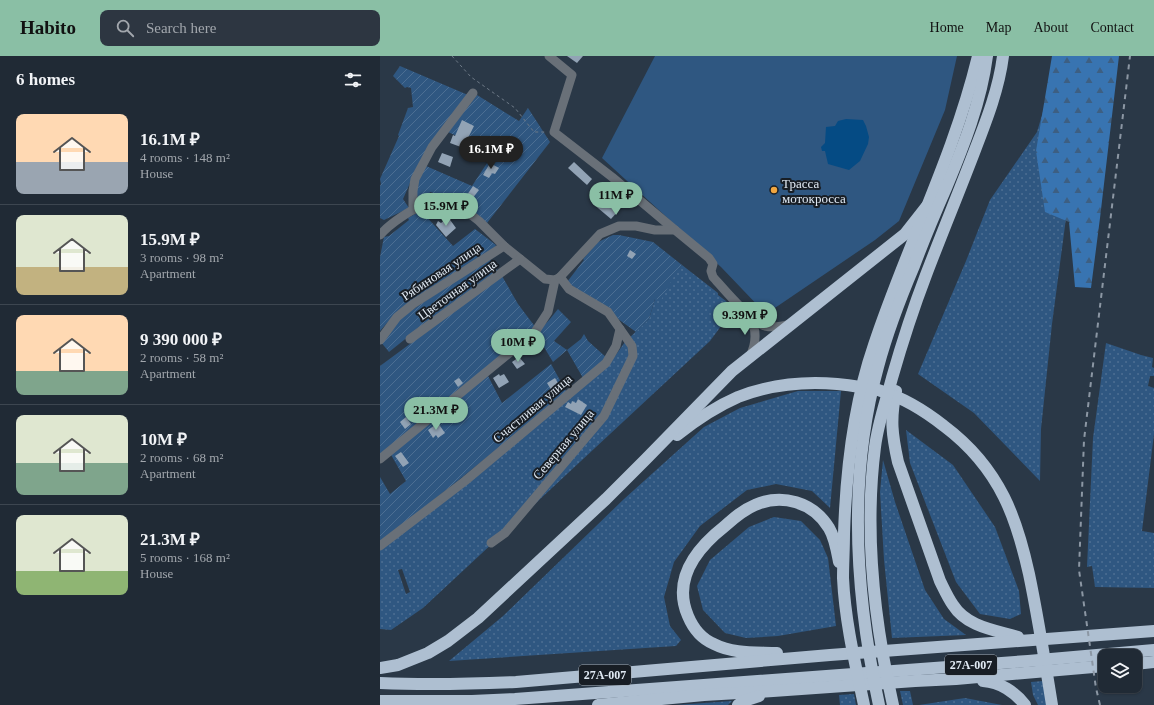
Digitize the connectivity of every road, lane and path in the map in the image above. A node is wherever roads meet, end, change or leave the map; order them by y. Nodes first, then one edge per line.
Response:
1 (452, 56) edge
2 (549, 56) edge
3 (978, 56) edge
4 (987, 56) edge
5 (1004, 56) edge
6 (473, 93) dead end
7 (554, 132) junction
8 (927, 206) junction
9 (412, 210) junction
10 (675, 230) junction
11 (380, 235) edge
12 (504, 246) junction
13 (520, 260) junction
14 (557, 278) junction
15 (749, 316) junction
16 (792, 323) junction
17 (620, 329) junction
18 (904, 337) junction
19 (410, 339) dead end
20 (380, 340) edge
21 (750, 356) junction
22 (380, 459) edge
23 (646, 460) junction
24 (490, 543) dead end
25 (380, 546) edge
26 (843, 579) junction
27 (1154, 631) edge
28 (1025, 640) junction
29 (1154, 650) edge
30 (826, 655) junction
31 (1154, 662) edge
32 (1142, 663) edge
33 (1098, 667) edge
34 (380, 668) edge
35 (915, 675) junction
36 (956, 679) junction
37 (380, 683) edge
38 (773, 691) junction
39 (380, 701) edge
40 (598, 705) edge
41 (738, 705) edge
42 (864, 705) edge
43 (879, 705) edge
44 (893, 705) edge
45 (1025, 705) edge
46 (1052, 705) edge

1 - 7 path
2 - 7 street
3 - 8 highway
4 - 43 highway
5 - 18 highway
6 - 9 street
7 - 10 street
8 - 16 highway
8 - 26 highway
9 - 11 street
9 - 12 street
10 - 14 street
10 - 15 street
12 - 13 street
12 - 20 street, Рябиновая улица
13 - 14 street
13 - 19 street, Цветочная улица
14 - 17 street
14 - 22 street
15 - 16 street
15 - 21 street
16 - 21 highway
17 - 24 street, Северная улица
17 - 25 street, Счастливая улица
18 - 28 highway
18 - 44 highway
21 - 23 highway
23 - 34 highway
23 - 46 highway
26 - 30 highway
26 - 42 highway
27 - 28 highway, 27А-007
28 - 30 highway, 27А-007
29 - 35 highway, 27А-007
30 - 37 highway, 27А-007
31 - 32 highway
33 - 36 highway
35 - 36 highway
35 - 38 highway
35 - 39 highway, 27А-007
36 - 45 highway
38 - 40 highway
38 - 41 highway

